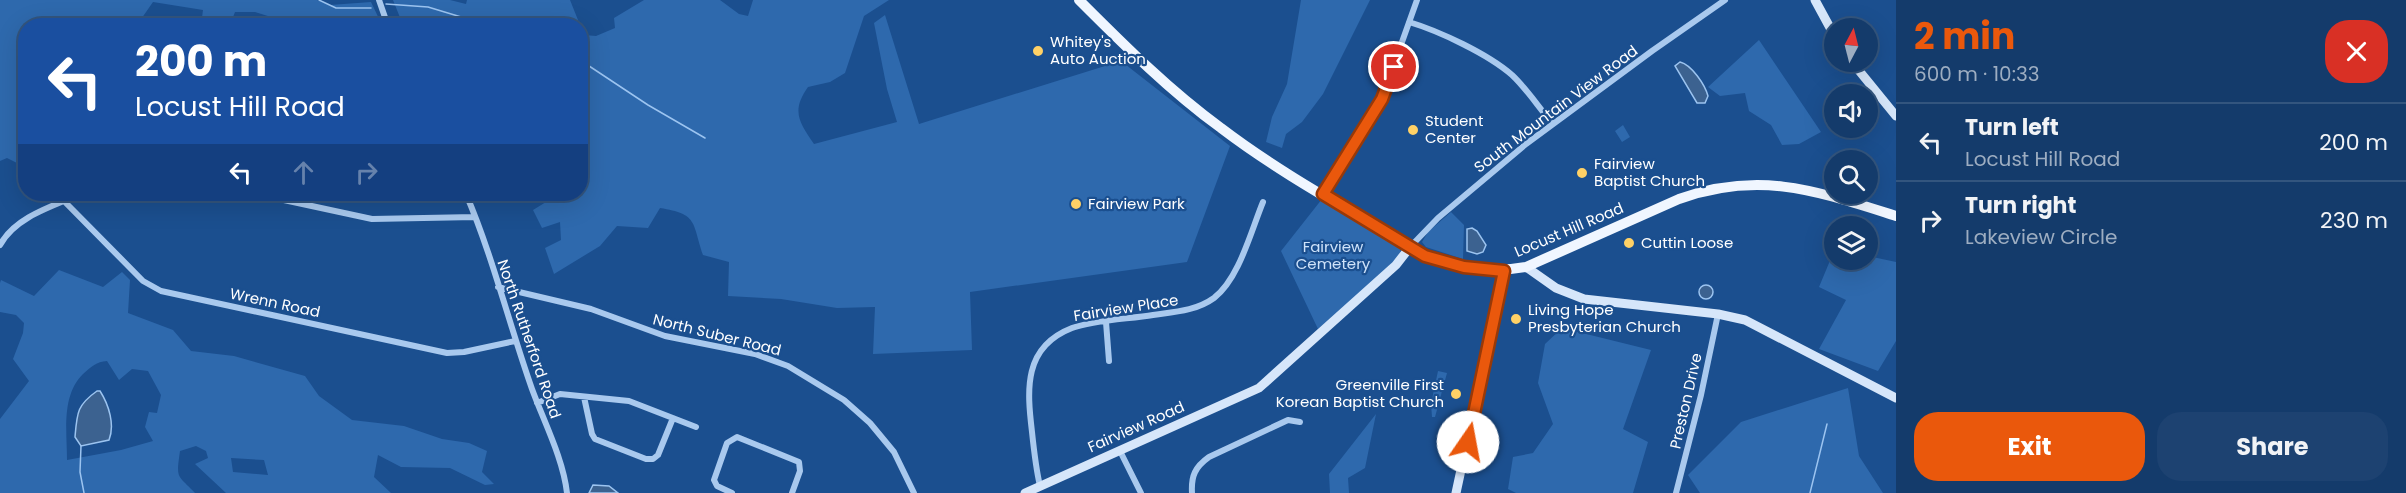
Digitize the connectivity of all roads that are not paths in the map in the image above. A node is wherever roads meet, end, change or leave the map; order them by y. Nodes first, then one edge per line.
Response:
1 (379, 0) edge
2 (1078, 0) edge
3 (1417, 0) edge
4 (1815, 0) edge
5 (1720, 1) edge
6 (385, 18) edge
7 (1825, 18) edge
8 (1409, 22) junction
9 (1860, 72) edge
10 (1896, 116) edge
11 (1553, 124) junction
12 (1323, 194) junction
13 (64, 201) joint
14 (288, 201) edge
15 (469, 201) edge
16 (1263, 202) dead end
17 (1896, 216) edge
18 (476, 217) junction
19 (0, 246) edge
20 (1410, 247) junction
21 (1526, 267) junction
22 (1504, 271) junction
23 (498, 287) junction
24 (1718, 314) junction
25 (1106, 322) junction
26 (515, 341) junction
27 (1109, 361) dead end
28 (584, 397) junction
29 (1896, 398) edge
30 (537, 403) junction
31 (673, 418) junction
32 (1300, 422) dead end
33 (696, 427) dead end
34 (1120, 451) junction
35 (1040, 486) junction
36 (567, 493) edge
37 (732, 493) edge
38 (792, 493) edge
39 (914, 493) edge
40 (1025, 493) edge
41 (1141, 493) edge
42 (1192, 493) edge
43 (1456, 493) edge
44 (1676, 493) edge

1 - 6 street
2 - 12 main road, Locust Hill Road
3 - 8 street
4 - 7 street
5 - 11 street, South Mountain View Road
8 - 11 street
8 - 12 street
9 - 10 street
11 - 20 street, South Mountain View Road
12 - 20 main road, Locust Hill Road
13 - 19 street
13 - 26 street, Wrenn Road
14 - 18 street
15 - 18 street, North Rutherford Road
16 - 25 street, Fairview Place
17 - 21 main road, Locust Hill Road
18 - 23 street, North Rutherford Road
20 - 22 main road, Locust Hill Road
20 - 34 street, Fairview Road
21 - 22 main road, Locust Hill Road
21 - 24 street
22 - 43 street
23 - 26 street, North Rutherford Road
23 - 39 street, North Suber Road
24 - 29 street
24 - 44 street, Preston Drive
25 - 27 street
25 - 35 street, Fairview Place
26 - 30 street, North Rutherford Road
28 - 30 street
28 - 31 street
28 - 31 street
30 - 36 street, North Rutherford Road
31 - 33 street
32 - 42 street
34 - 35 street, Fairview Road
34 - 41 street
35 - 40 street, Fairview Road
37 - 38 street

